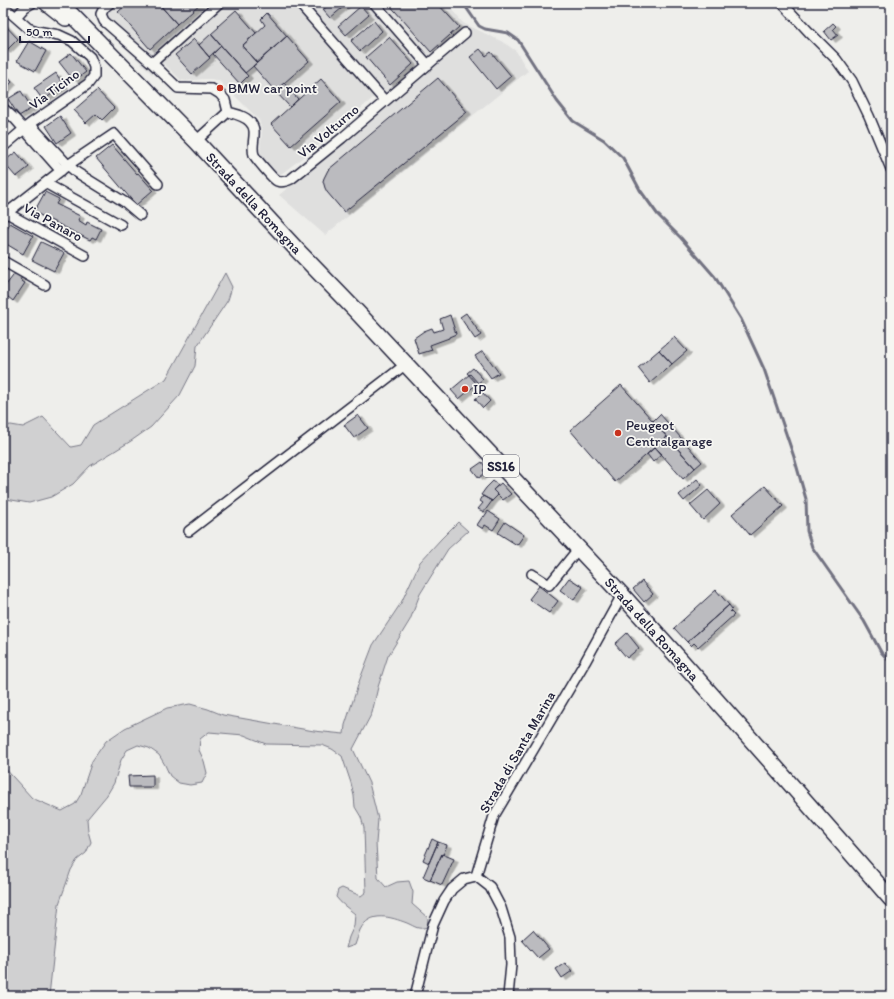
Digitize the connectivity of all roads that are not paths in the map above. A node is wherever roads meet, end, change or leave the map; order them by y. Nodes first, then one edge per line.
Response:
1 (46, 3) edge
2 (60, 3) edge
3 (110, 3) edge
4 (219, 3) edge
5 (299, 3) edge
6 (374, 3) edge
7 (782, 3) edge
8 (28, 4) edge
9 (3, 5) edge
10 (16, 17) junction
11 (465, 33) dead end
12 (101, 44) junction
13 (152, 63) junction
14 (428, 65) junction
15 (385, 101) junction
16 (3, 108) edge
17 (228, 112) junction
18 (27, 126) junction
19 (196, 141) junction
20 (3, 147) edge
21 (64, 168) junction
22 (891, 169) edge
23 (45, 183) junction
24 (158, 184) dead end
25 (5, 214) edge
26 (140, 215) dead end
27 (121, 225) dead end
28 (86, 256) dead end
29 (3, 261) edge
30 (45, 285) dead end
31 (406, 364) junction
32 (189, 531) dead end
33 (578, 549) junction
34 (532, 574) dead end
35 (622, 595) junction
36 (476, 876) junction
37 (891, 899) edge
38 (415, 996) edge
39 (508, 996) edge

1 - 12 main road, Strada della Romagna / SS16
2 - 12 main road, Strada della Romagna / SS16
3 - 13 street
4 - 13 street
5 - 15 street
6 - 14 street
7 - 22 street
8 - 10 street
9 - 10 street, Via Ticino
10 - 18 street, Via Ticino
11 - 14 street, Via Volturno
12 - 19 main road, Strada della Romagna / SS16
13 - 17 street
14 - 15 street, Via Volturno
15 - 17 street, Via Volturno
16 - 18 street
17 - 19 street
18 - 20 street, Via Ticino
18 - 21 street
19 - 31 main road, Strada della Romagna / SS16
21 - 23 street, Via Panaro
21 - 24 street, Via Panaro
21 - 26 street
23 - 25 street, Via Panaro
23 - 27 street
25 - 28 street, Via Panaro
29 - 30 street
31 - 32 street
31 - 33 main road, Strada della Romagna / SS16
33 - 34 street
33 - 35 main road, Strada della Romagna / SS16
35 - 36 street, Strada di Santa Marina
35 - 37 main road, Strada della Romagna / SS16
36 - 38 street
36 - 39 street

